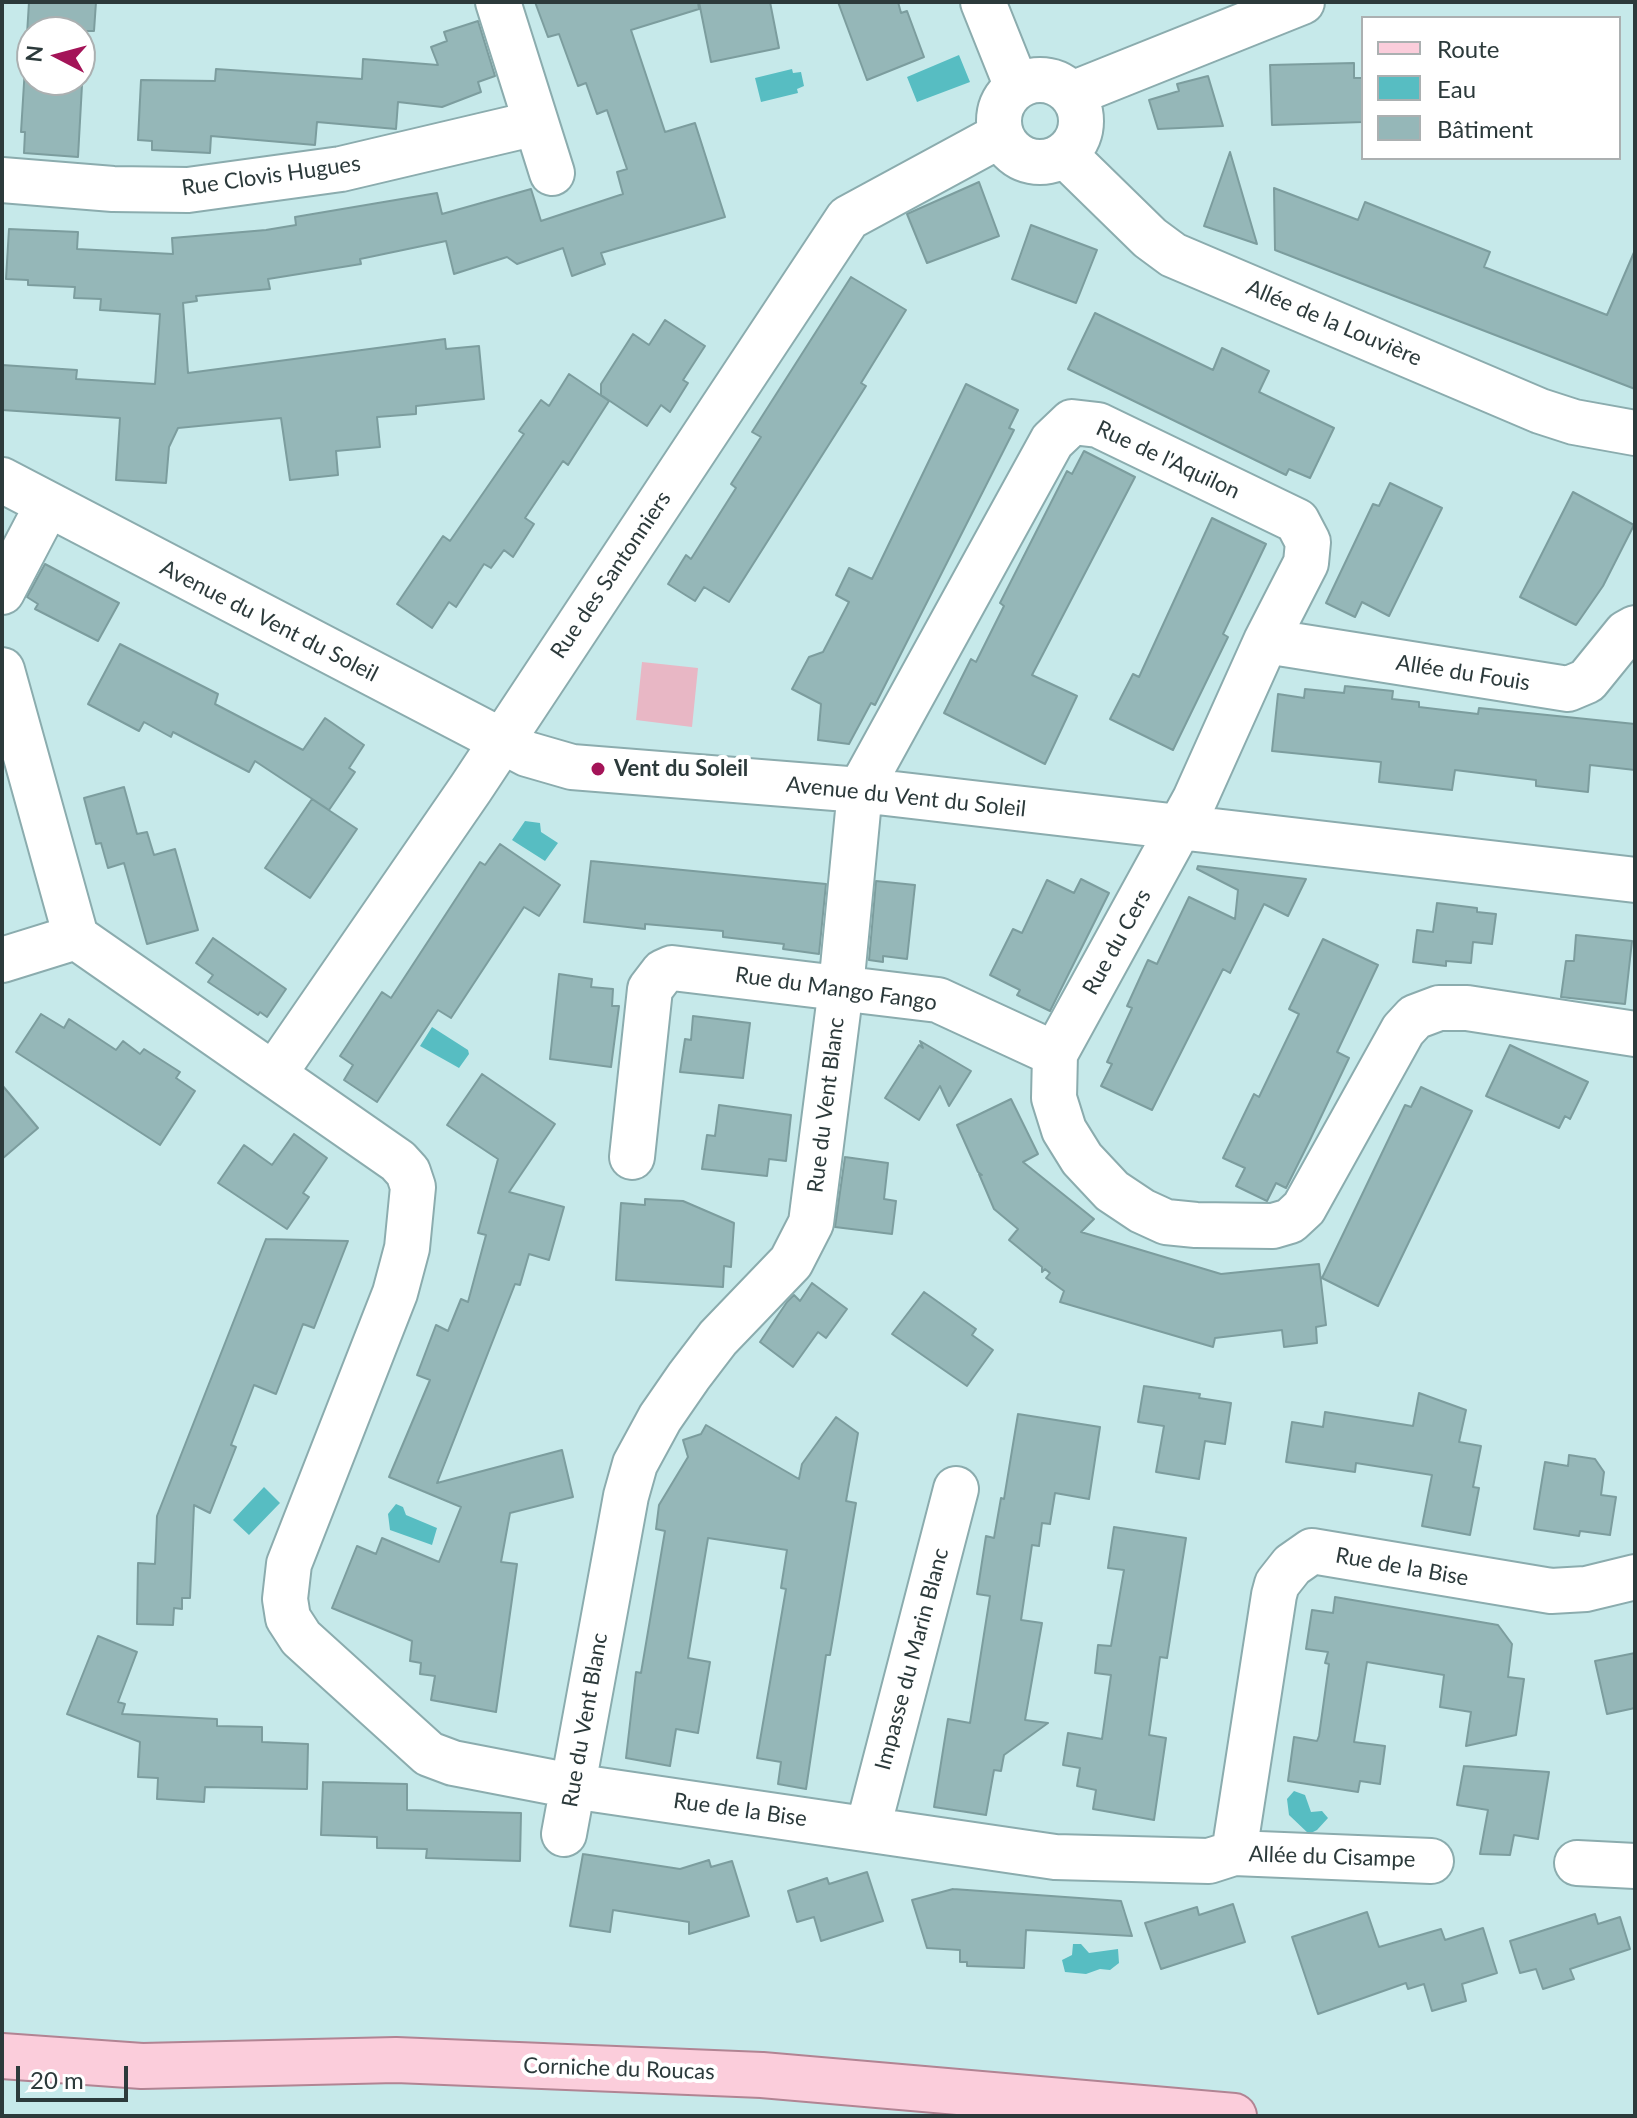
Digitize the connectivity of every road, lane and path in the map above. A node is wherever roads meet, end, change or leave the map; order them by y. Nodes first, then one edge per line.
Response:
1 (498, 2) edge
2 (983, 2) edge
3 (1302, 2) edge
4 (1017, 87) junction
5 (1072, 94) junction
6 (536, 123) junction
7 (1001, 135) junction
8 (1065, 155) junction
9 (552, 173) dead end
10 (2, 180) edge
11 (1635, 433) edge
12 (2, 480) edge
13 (48, 504) junction
14 (2, 592) edge
15 (1635, 628) edge
16 (1266, 641) junction
17 (2, 670) edge
18 (502, 739) junction
19 (860, 790) junction
20 (1180, 829) junction
21 (1635, 880) edge
22 (76, 937) junction
23 (2, 960) edge
24 (841, 988) junction
25 (1635, 1034) edge
26 (1055, 1054) junction
27 (274, 1074) junction
28 (632, 1157) dead end
29 (956, 1489) dead end
30 (1635, 1577) edge
31 (572, 1786) junction
32 (868, 1828) junction
33 (564, 1834) dead end
34 (1234, 1853) junction
35 (1431, 1861) dead end
36 (1577, 1863) dead end
37 (1635, 1866) edge
38 (2, 2056) edge
39 (1234, 2116) edge

1 - 6 street
2 - 4 street
3 - 5 street
4 - 5 street
4 - 7 street
5 - 8 street
6 - 9 street
6 - 10 street, Rue Clovis Hugues
7 - 8 street
7 - 18 street, Rue des Santonniers
8 - 11 street, Allée de la Louvière
12 - 13 street, Avenue du Vent du Soleil
13 - 14 street
13 - 18 street, Avenue du Vent du Soleil
15 - 16 street, Allée du Fouis
16 - 19 street, Rue de l'Aquilon
16 - 20 street, Rue de l'Aquilon
17 - 22 street
18 - 19 street, Avenue du Vent du Soleil
18 - 27 street, Rue des Santonniers
19 - 20 street, Avenue du Vent du Soleil
19 - 24 street, Rue du Vent Blanc
20 - 21 street, Avenue du Vent du Soleil
20 - 26 street, Rue du Cers
22 - 23 street
22 - 27 street, Rue de la Bise
24 - 26 street, Rue du Mango Fango
24 - 28 street, Rue du Mango Fango
24 - 31 street, Rue du Vent Blanc
25 - 26 street
27 - 31 street, Rue de la Bise
29 - 32 street, Impasse du Marin Blanc
30 - 34 street, Rue de la Bise
31 - 32 street, Rue de la Bise
31 - 33 street, Rue du Vent Blanc
32 - 34 street, Rue de la Bise
34 - 35 street, Allée du Cisampe
36 - 37 street
38 - 39 main road, Corniche du Roucas

